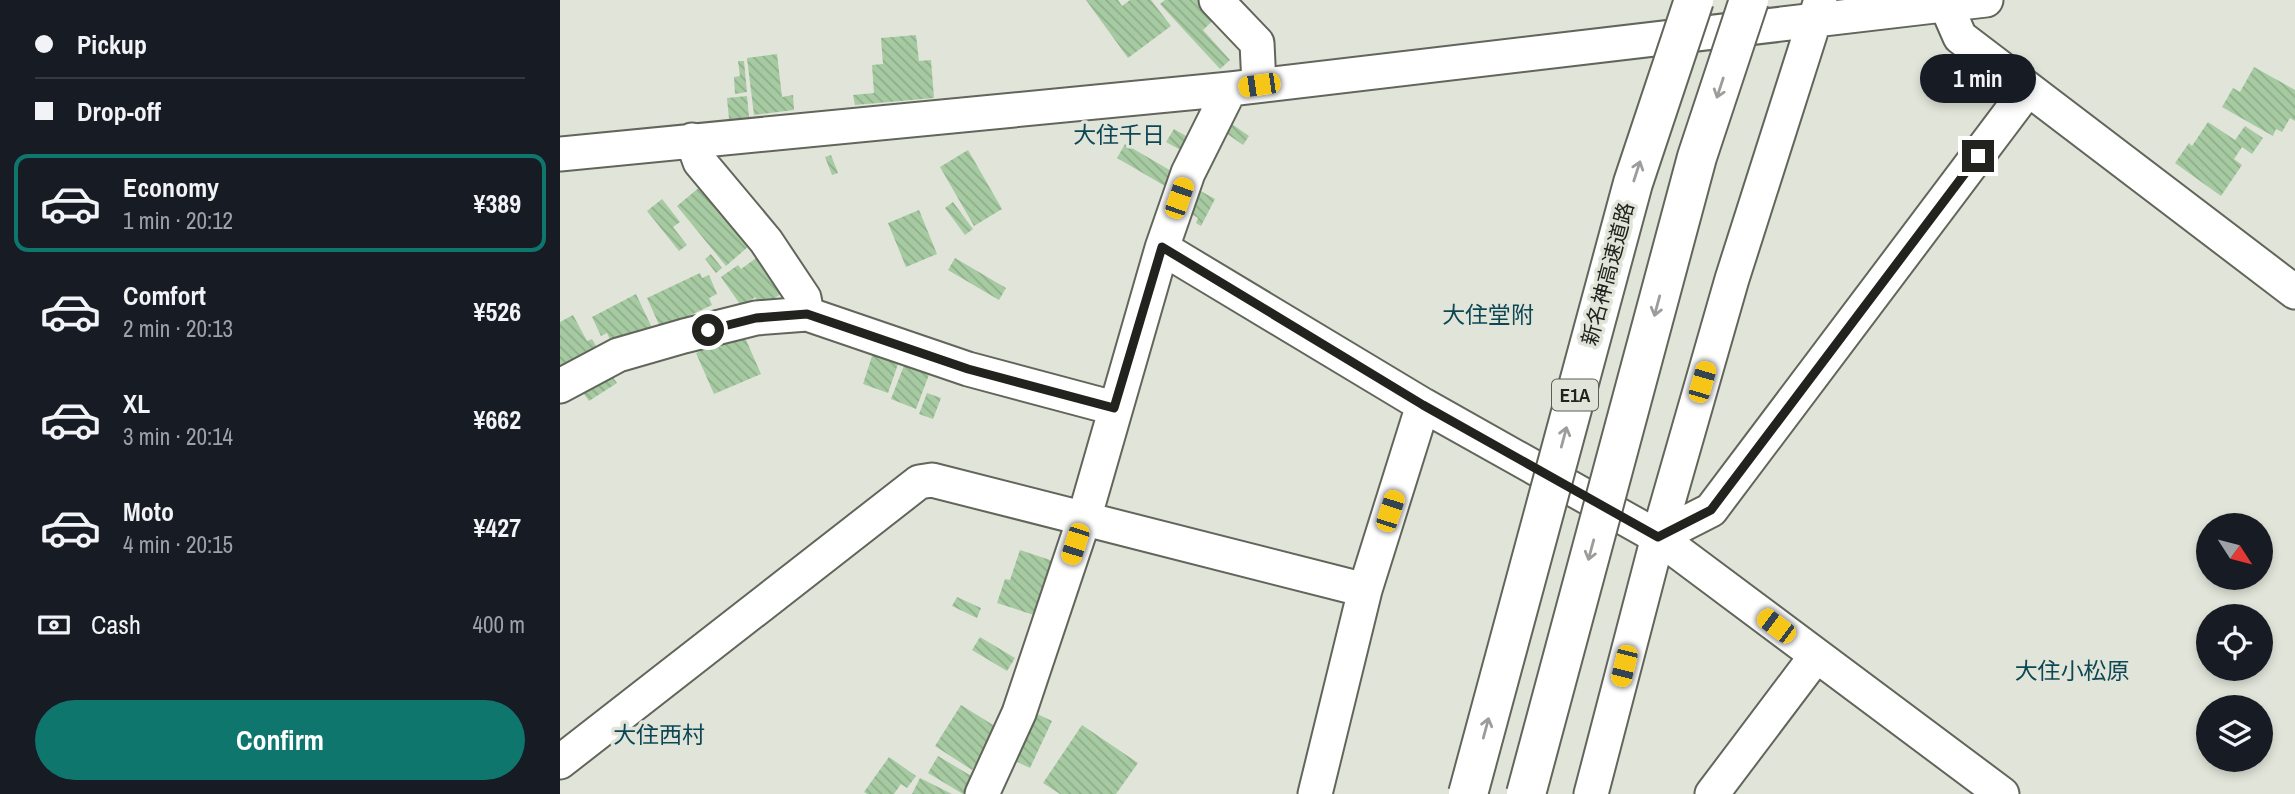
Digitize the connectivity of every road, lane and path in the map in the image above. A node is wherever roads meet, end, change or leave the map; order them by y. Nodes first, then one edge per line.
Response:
1 (1216, 0) edge
2 (1693, 0) edge
3 (1749, 0) edge
4 (1986, 0) edge
5 (1946, 5) junction
6 (1817, 10) edge
7 (1244, 87) junction
8 (2028, 89) junction
9 (692, 140) junction
10 (560, 154) edge
11 (1162, 247) junction
12 (2295, 292) edge
13 (807, 314) junction
14 (560, 386) edge
15 (1423, 405) junction
16 (1114, 408) junction
17 (1084, 519) junction
18 (1658, 537) junction
19 (1365, 590) junction
20 (1815, 656) junction
21 (560, 762) edge
22 (982, 794) edge
23 (1315, 794) edge
24 (1468, 794) edge
25 (1526, 794) edge
26 (1591, 794) edge
27 (1712, 794) edge
28 (2003, 794) edge

1 - 7 street
24 -> 2 highway, 新名神高速道路 / E1A, bridge
3 -> 25 highway, E1A, bridge
4 - 5 street
5 - 6 street
5 - 8 street
6 - 7 street
6 - 18 street
7 - 9 street
7 - 11 street
8 - 12 street
8 - 18 street
9 - 10 street
9 - 13 street
11 - 15 street
11 - 16 street
13 - 14 street
13 - 16 street
15 - 18 street
15 - 19 street
16 - 17 street
17 - 19 street
17 - 21 street
17 - 22 street
18 - 20 street
18 - 26 street
19 - 23 street
20 - 27 street
20 - 28 street

